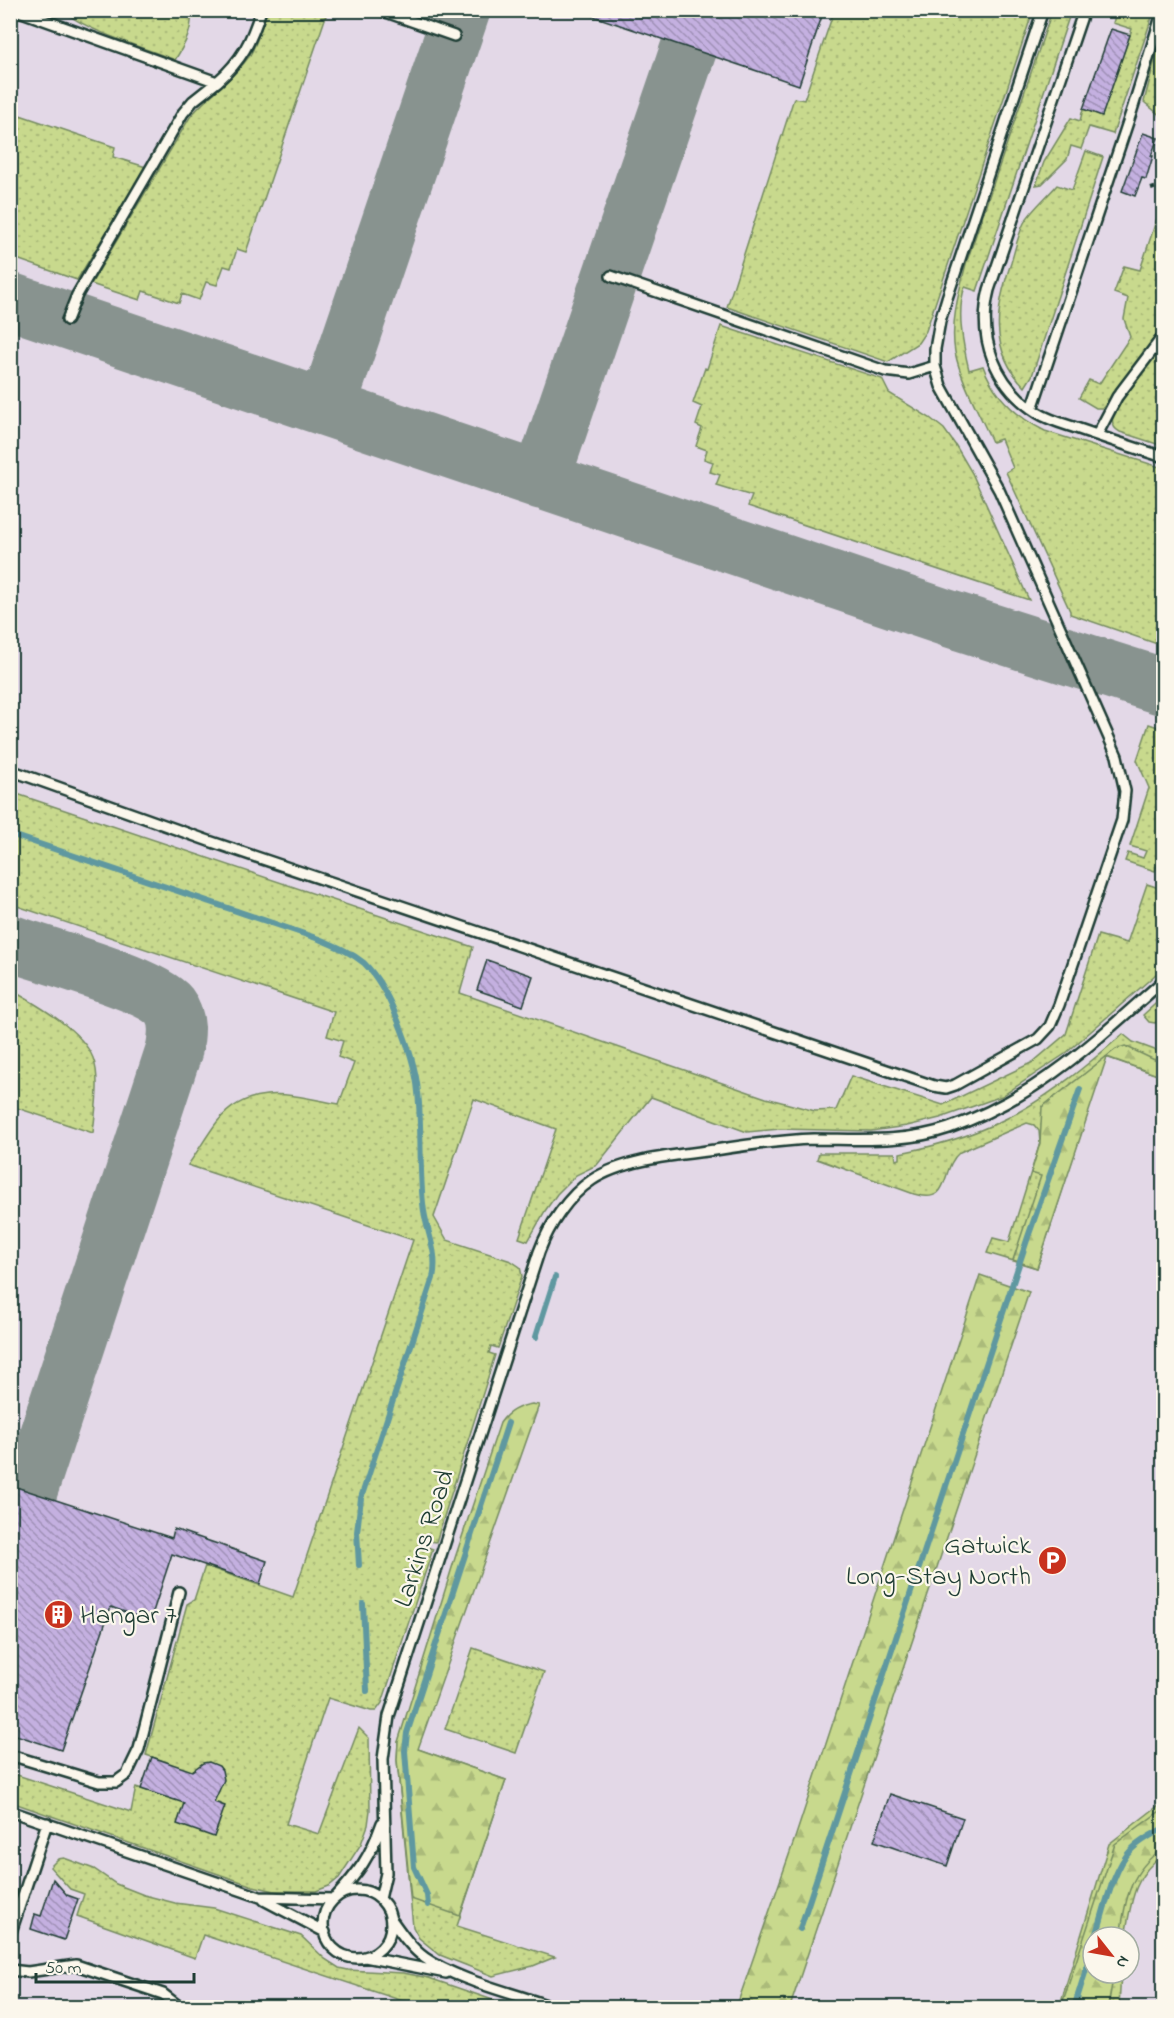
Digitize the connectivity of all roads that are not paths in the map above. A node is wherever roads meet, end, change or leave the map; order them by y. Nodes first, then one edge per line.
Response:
1 (16, 10) edge
2 (261, 10) edge
3 (380, 10) edge
4 (1043, 10) edge
5 (1083, 10) edge
6 (1163, 10) edge
7 (454, 36) dead end
8 (217, 82) junction
9 (611, 276) dead end
10 (67, 320) dead end
11 (1164, 335) edge
12 (935, 366) junction
13 (1032, 409) junction
14 (1097, 435) junction
15 (1164, 457) edge
16 (10, 770) edge
17 (1164, 980) edge
18 (179, 1592) dead end
19 (10, 1755) edge
20 (10, 1811) edge
21 (384, 1817) junction
22 (47, 1823) junction
23 (260, 1897) junction
24 (334, 1899) junction
25 (380, 1899) junction
26 (391, 1919) junction
27 (325, 1932) junction
28 (10, 1935) edge
29 (363, 1957) junction
30 (10, 1970) edge
31 (460, 1976) junction
32 (539, 2005) edge
33 (181, 2007) edge
34 (555, 2007) edge

1 - 8 lane
2 - 8 lane
3 - 7 lane
4 - 12 lane
5 - 13 lane
6 - 13 lane
8 - 10 lane
9 - 12 lane
11 - 14 lane
12 - 16 lane
13 - 14 lane
14 - 15 lane
17 - 21 lane, Larkins Road
18 - 19 lane
20 - 22 lane
21 - 24 lane
21 - 25 lane, Larkins Road
22 - 23 lane
22 - 28 lane
23 - 24 lane
23 - 27 lane
24 - 25 lane
24 - 27 lane
25 - 26 lane
26 - 29 lane
26 - 31 lane
27 - 29 lane
29 - 31 lane
30 - 33 lane
31 - 32 lane
32 - 34 lane

